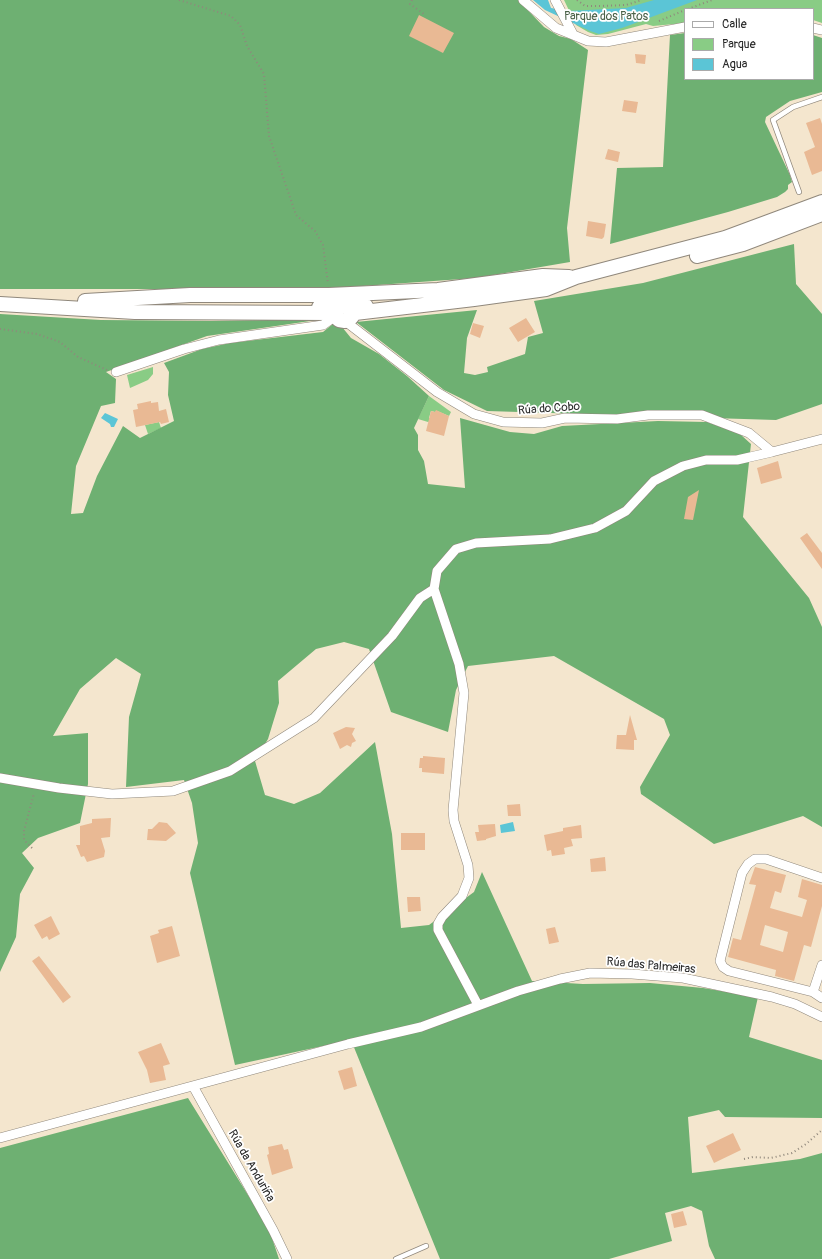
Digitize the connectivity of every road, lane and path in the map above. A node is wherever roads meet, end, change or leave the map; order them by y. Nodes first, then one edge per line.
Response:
1 (179, 0) edge
2 (412, 0) edge
3 (523, 0) edge
4 (555, 0) edge
5 (577, 0) edge
6 (642, 0) edge
7 (712, 0) edge
8 (691, 8) edge
9 (424, 14) dead end
10 (684, 27) edge
11 (573, 34) junction
12 (822, 97) edge
13 (799, 192) dead end
14 (822, 202) edge
15 (822, 214) edge
16 (667, 255) junction
17 (576, 278) junction
18 (0, 304) edge
19 (19, 304) junction
20 (335, 308) junction
21 (0, 329) edge
22 (116, 372) joint
23 (822, 439) edge
24 (772, 452) junction
25 (434, 589) junction
26 (0, 778) edge
27 (36, 784) junction
28 (32, 848) dead end
29 (822, 878) edge
30 (822, 964) edge
31 (814, 992) junction
32 (822, 998) edge
33 (478, 1005) junction
34 (822, 1017) edge
35 (193, 1086) junction
36 (822, 1130) edge
37 (0, 1138) edge
38 (744, 1159) dead end
39 (426, 1246) dead end
40 (287, 1259) edge
41 (396, 1259) edge

1 - 20 path
2 - 9 path
3 - 11 street
4 - 11 street
5 - 6 path
7 - 8 path
10 - 11 street
12 - 13 lane
14 - 16 main road
15 - 16 main road
16 - 17 main road
17 - 20 main road
17 - 20 main road
18 - 19 main road
19 - 20 main road
19 - 20 main road
20 - 22 street
20 - 24 street, Rúa do Cobo
21 - 22 path
23 - 24 street
24 - 25 street
25 - 27 street
25 - 33 street
26 - 27 street
27 - 28 path
29 - 31 street
30 - 31 street
31 - 32 street
33 - 34 street, Rúa das Palmeiras
33 - 35 street, Rúa das Palmeiras
35 - 37 street, Rúa das Palmeiras
35 - 40 street, Rúa da Anduriña
36 - 38 path
39 - 41 lane

